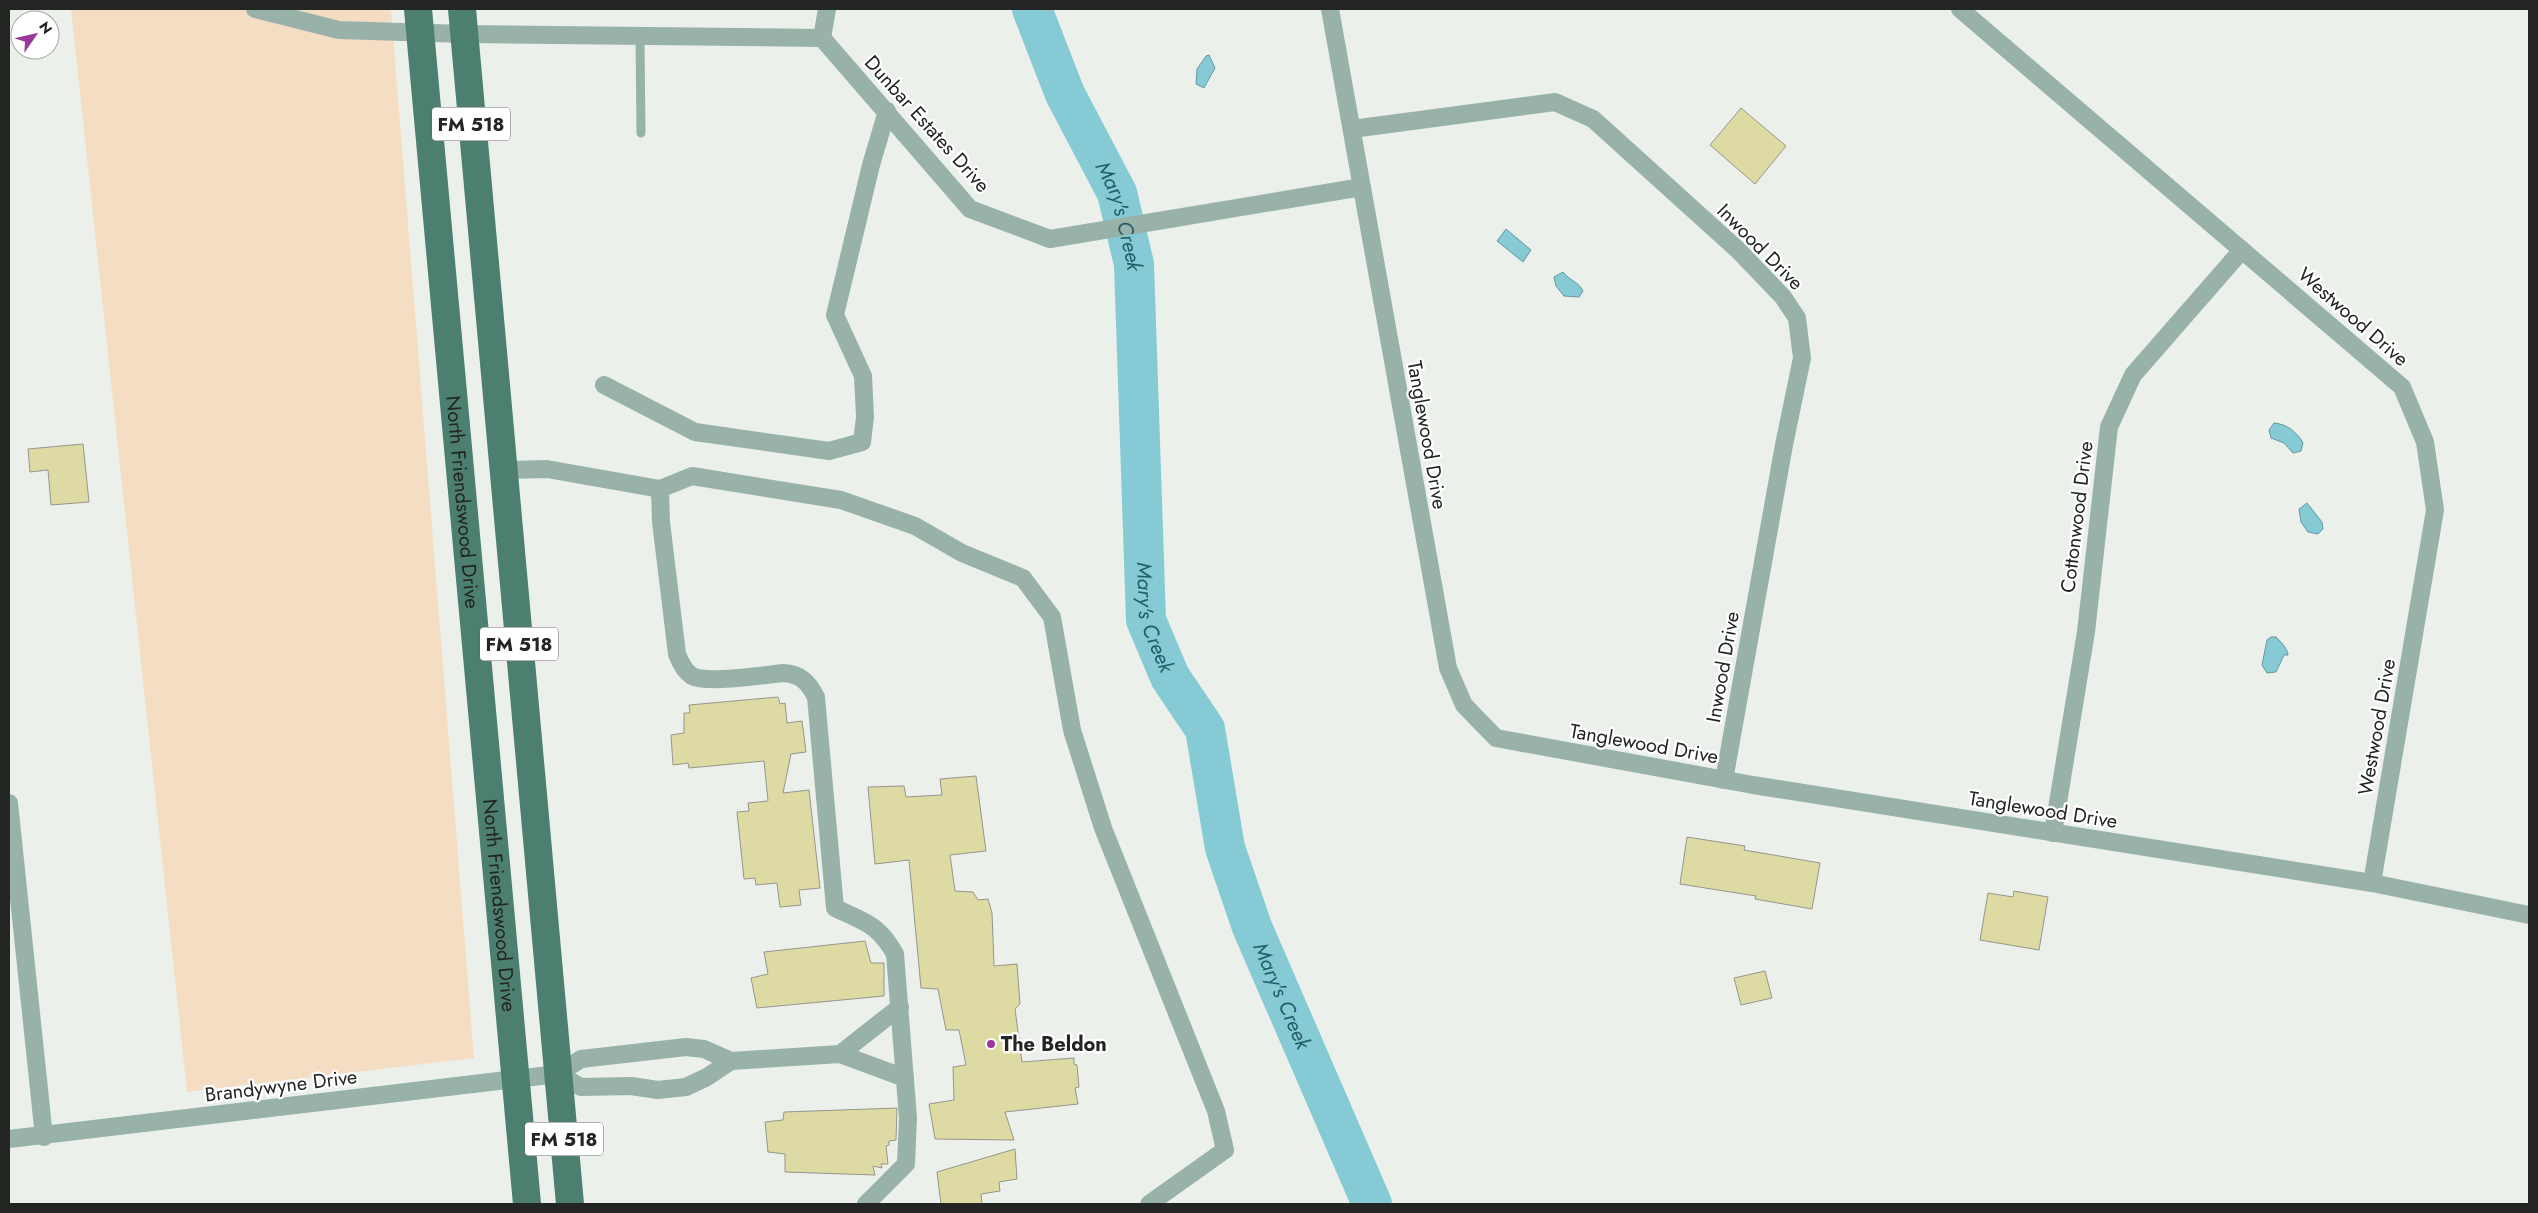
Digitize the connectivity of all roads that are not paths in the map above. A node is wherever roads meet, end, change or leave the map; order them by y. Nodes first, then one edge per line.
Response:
1 (255, 9) edge
2 (827, 9) edge
3 (1330, 9) edge
4 (1960, 9) edge
5 (419, 21) edge
6 (463, 21) edge
7 (640, 37) junction
8 (822, 38) junction
9 (887, 111) junction
10 (1352, 129) junction
11 (640, 133) dead end
12 (1362, 187) junction
13 (2242, 250) junction
14 (604, 385) dead end
15 (503, 470) junction
16 (660, 489) junction
17 (1724, 780) junction
18 (9, 803) edge
19 (2052, 833) junction
20 (10, 835) edge
21 (2372, 883) junction
22 (2529, 915) edge
23 (900, 1007) junction
24 (840, 1054) junction
25 (731, 1061) junction
26 (558, 1074) junction
27 (906, 1078) junction
28 (515, 1079) junction
29 (44, 1137) junction
30 (9, 1140) edge
31 (527, 1204) edge
32 (570, 1204) edge
33 (866, 1204) edge
34 (1149, 1204) edge

1 - 5 street
2 - 8 street
3 - 10 street, Tanglewood Drive
4 - 13 street, Westwood Drive
5 - 6 street
5 - 28 main road, North Friendswood Drive / FM 518
6 - 7 street
6 - 15 main road, North Friendswood Drive / FM 518
7 - 8 street
7 - 11 lane
8 - 9 street, Dunbar Estates Drive
9 - 12 street, Dunbar Estates Drive
9 - 14 street
10 - 12 street, Tanglewood Drive
10 - 17 street, Inwood Drive
12 - 17 street, Tanglewood Drive
13 - 19 street, Cottonwood Drive
13 - 21 street, Westwood Drive
15 - 16 street
15 - 26 main road, North Friendswood Drive / FM 518
16 - 23 street
16 - 34 street
17 - 19 street, Tanglewood Drive
18 - 20 street
19 - 21 street, Tanglewood Drive
20 - 29 street
21 - 22 street, Tanglewood Drive
23 - 24 street
23 - 27 street
24 - 25 street
24 - 27 street
25 - 26 street
25 - 26 street
26 - 28 street, Brandywyne Drive
26 - 32 main road, North Friendswood Drive / FM 518
27 - 33 street
28 - 29 street, Brandywyne Drive
28 - 31 main road, North Friendswood Drive / FM 518
29 - 30 street, Brandywyne Drive

